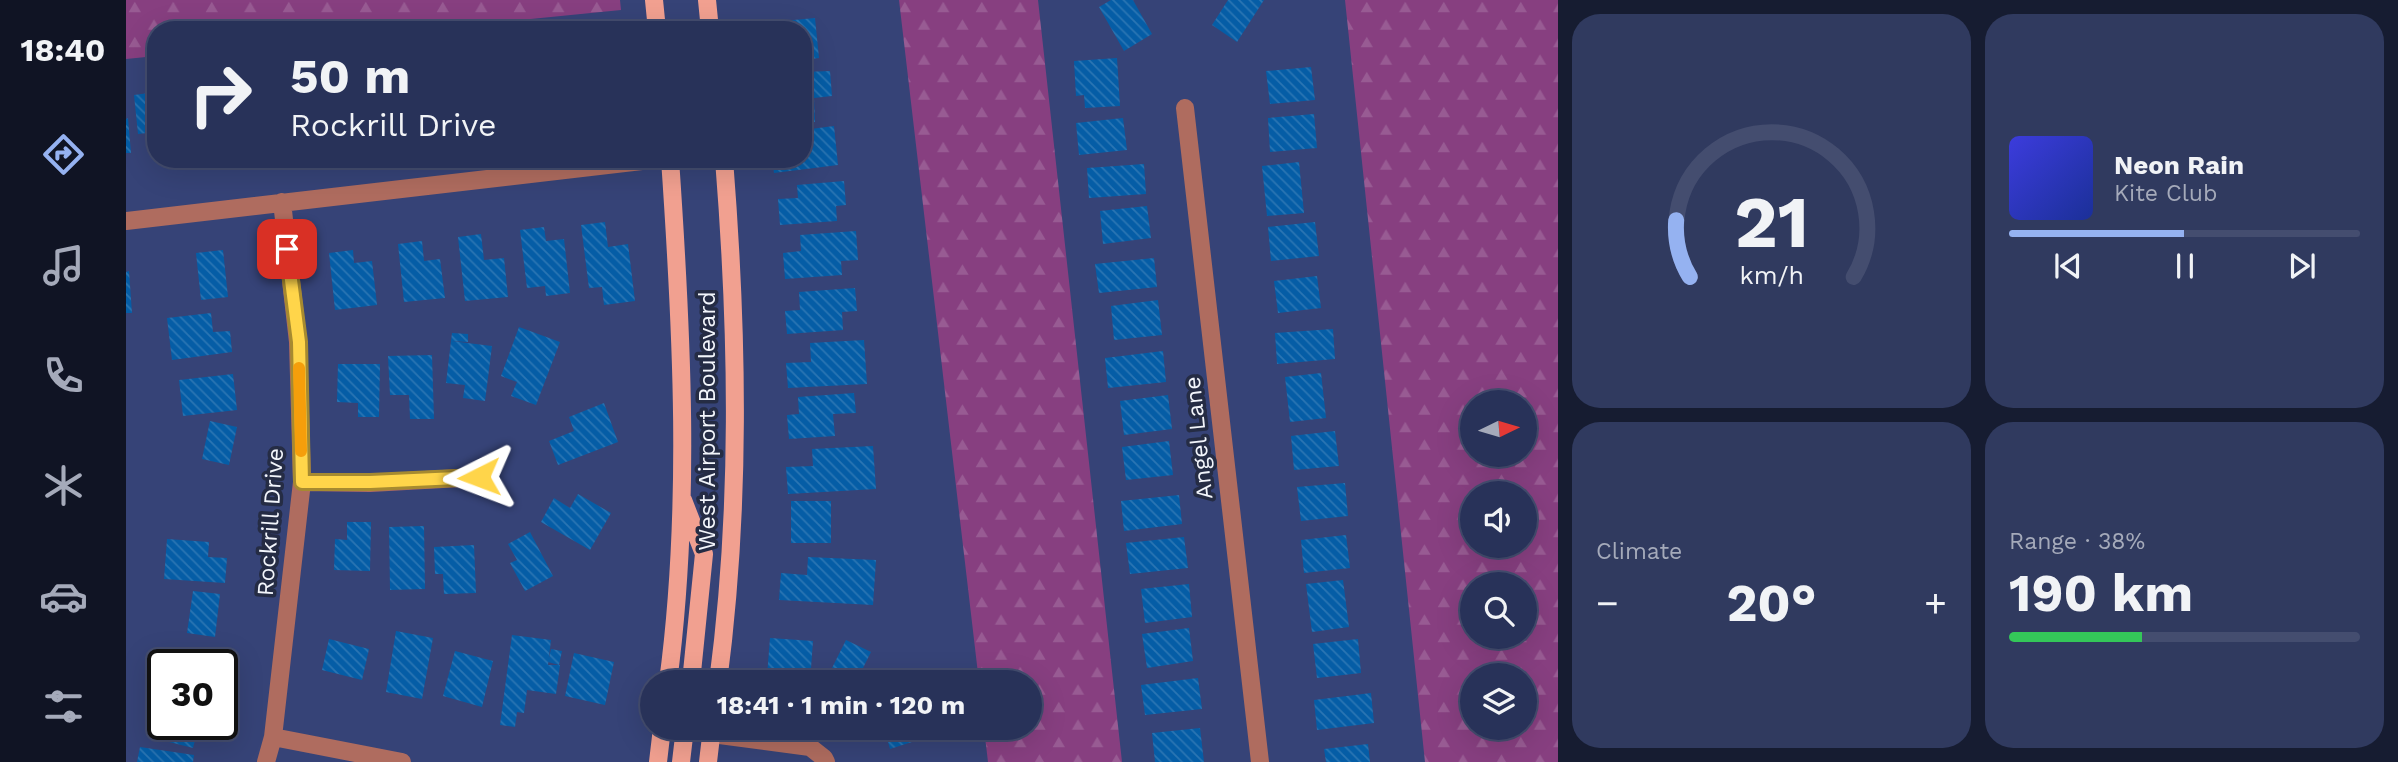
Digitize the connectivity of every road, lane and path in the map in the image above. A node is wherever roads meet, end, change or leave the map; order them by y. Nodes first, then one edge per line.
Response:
1 (654, 0) edge
2 (707, 0) edge
3 (656, 21) edge
4 (709, 21) edge
5 (1185, 108) dead end
6 (580, 168) edge
7 (671, 168) edge
8 (725, 168) edge
9 (282, 202) junction
10 (126, 221) edge
11 (479, 477) dead end
12 (302, 482) junction
13 (681, 493) junction
14 (670, 670) edge
15 (692, 670) edge
16 (720, 670) edge
17 (273, 737) junction
18 (661, 740) edge
19 (684, 740) edge
20 (711, 740) edge
21 (767, 740) edge
22 (266, 762) edge
23 (402, 762) edge
24 (658, 762) edge
25 (681, 762) edge
26 (708, 762) edge
27 (826, 762) edge
28 (1259, 762) edge

1 - 3 main road
2 - 4 main road
5 - 28 street, Angel Lane
6 - 9 street
7 - 13 main road, West Airport Boulevard
8 - 16 main road, West Airport Boulevard
9 - 10 street
9 - 12 street, Rockrill Drive
11 - 12 street
12 - 17 street, Rockrill Drive
13 - 14 main road, West Airport Boulevard
13 - 15 main road
17 - 22 street, Rockrill Drive
17 - 23 street
18 - 24 main road
19 - 25 main road
20 - 26 main road
21 - 27 street

